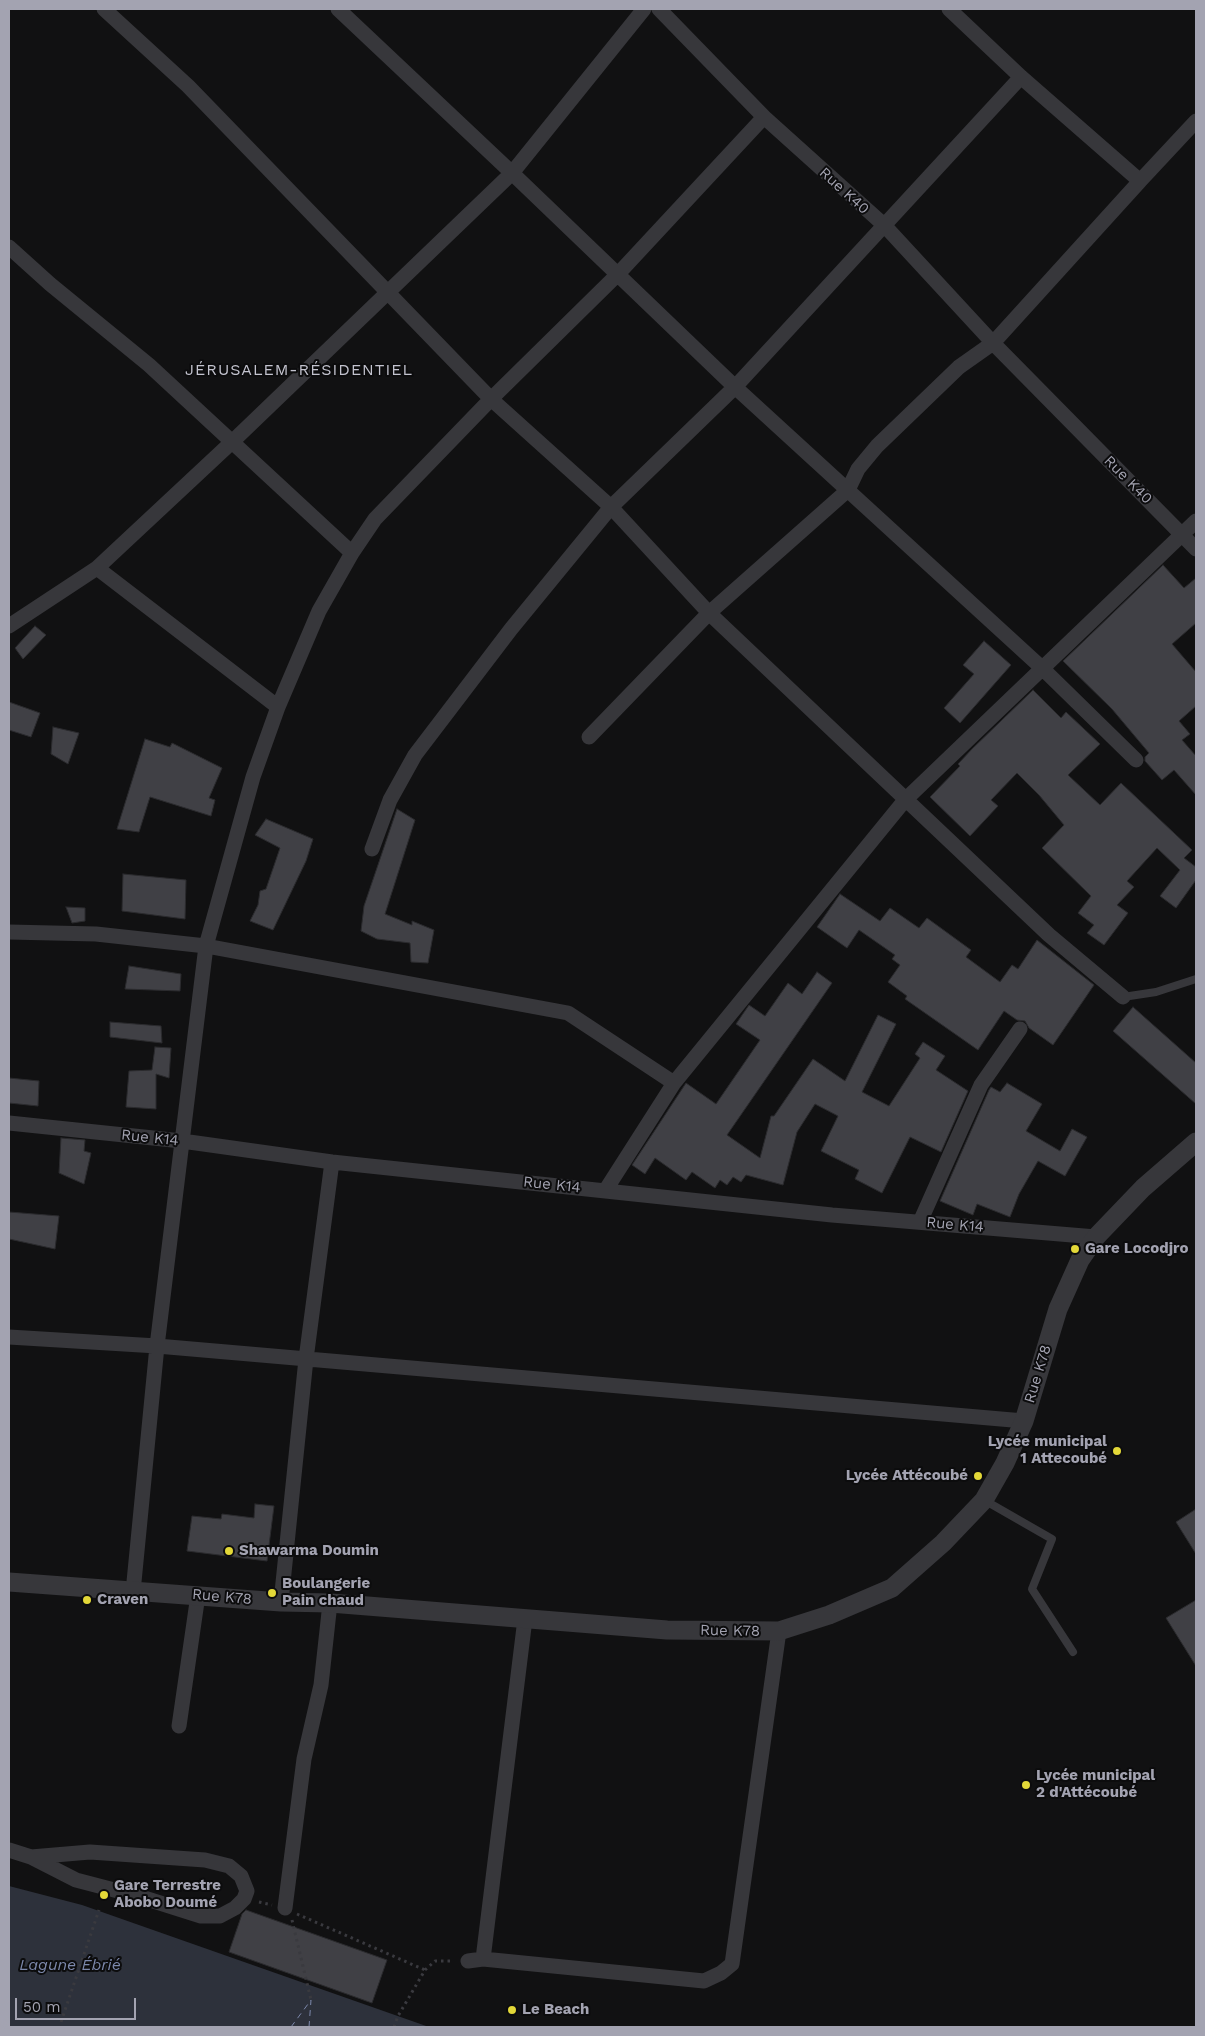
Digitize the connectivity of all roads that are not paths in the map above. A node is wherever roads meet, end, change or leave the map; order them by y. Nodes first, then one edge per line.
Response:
1 (104, 9) edge
2 (338, 9) edge
3 (644, 9) edge
4 (659, 9) edge
5 (949, 9) edge
6 (1021, 77) junction
7 (764, 117) junction
8 (1196, 121) edge
9 (512, 172) junction
10 (1140, 180) junction
11 (884, 225) junction
12 (9, 247) edge
13 (618, 274) junction
14 (387, 292) junction
15 (993, 343) junction
16 (735, 387) junction
17 (491, 399) junction
18 (233, 441) junction
19 (848, 490) junction
20 (611, 507) junction
21 (1196, 521) edge
22 (1182, 534) junction
23 (1196, 549) edge
24 (352, 553) junction
25 (97, 568) junction
26 (709, 613) junction
27 (9, 626) edge
28 (1042, 668) junction
29 (278, 707) junction
30 (589, 737) dead end
31 (1136, 760) dead end
32 (906, 800) junction
33 (372, 850) dead end
34 (9, 932) edge
35 (206, 946) junction
36 (1196, 979) edge
37 (1123, 997) joint
38 (1020, 1029) dead end
39 (674, 1083) junction
40 (9, 1123) edge
41 (182, 1141) junction
42 (1196, 1142) edge
43 (332, 1162) junction
44 (605, 1190) junction
45 (920, 1222) junction
46 (1096, 1237) junction
47 (9, 1338) edge
48 (157, 1346) junction
49 (306, 1359) junction
50 (1024, 1421) junction
51 (984, 1500) junction
52 (9, 1582) edge
53 (133, 1592) junction
54 (198, 1595) junction
55 (281, 1602) junction
56 (330, 1603) junction
57 (525, 1619) junction
58 (778, 1631) junction
59 (1073, 1652) dead end
60 (179, 1726) dead end
61 (9, 1850) edge
62 (31, 1857) junction
63 (284, 1908) road end

1 - 14 street
2 - 9 street
3 - 9 street
4 - 7 street, Rue K40
5 - 6 street
6 - 10 street
6 - 11 street
7 - 11 street, Rue K40
7 - 13 street
8 - 10 street
9 - 13 street
9 - 14 street
10 - 15 street
11 - 15 street, Rue K40
11 - 16 street
12 - 18 street
13 - 16 street
13 - 17 street
14 - 17 street
14 - 18 street
15 - 19 street
15 - 22 street, Rue K40
16 - 19 street
16 - 20 street
17 - 20 street
17 - 24 street
18 - 24 street
18 - 25 street
19 - 26 street
19 - 28 street
20 - 26 street
20 - 33 street
21 - 22 street
22 - 23 street, Rue K40
22 - 28 street
24 - 29 street
25 - 27 street
25 - 29 street
26 - 30 street
26 - 32 street
28 - 31 street
28 - 32 street
29 - 35 street
32 - 37 street
32 - 39 street
34 - 35 street
35 - 39 street
35 - 41 street
36 - 37 lane
38 - 45 street
39 - 44 street
40 - 41 street, Rue K14
41 - 43 street, Rue K14
41 - 48 street
42 - 46 street, Rue K78
43 - 44 street, Rue K14
43 - 49 street
44 - 45 street, Rue K14
45 - 46 street, Rue K14
46 - 50 street, Rue K78
47 - 48 street
48 - 49 street
48 - 53 street
49 - 50 street
49 - 55 street
50 - 51 street, Rue K78
51 - 58 street, Rue K78
51 - 59 lane
52 - 53 street, Rue K78
53 - 54 street, Rue K78
54 - 55 street, Rue K78
54 - 60 street
55 - 56 street, Rue K78
56 - 57 street, Rue K78
56 - 63 street
57 - 58 street, Rue K78
57 - 58 street
61 - 62 street
62 - 62 street

